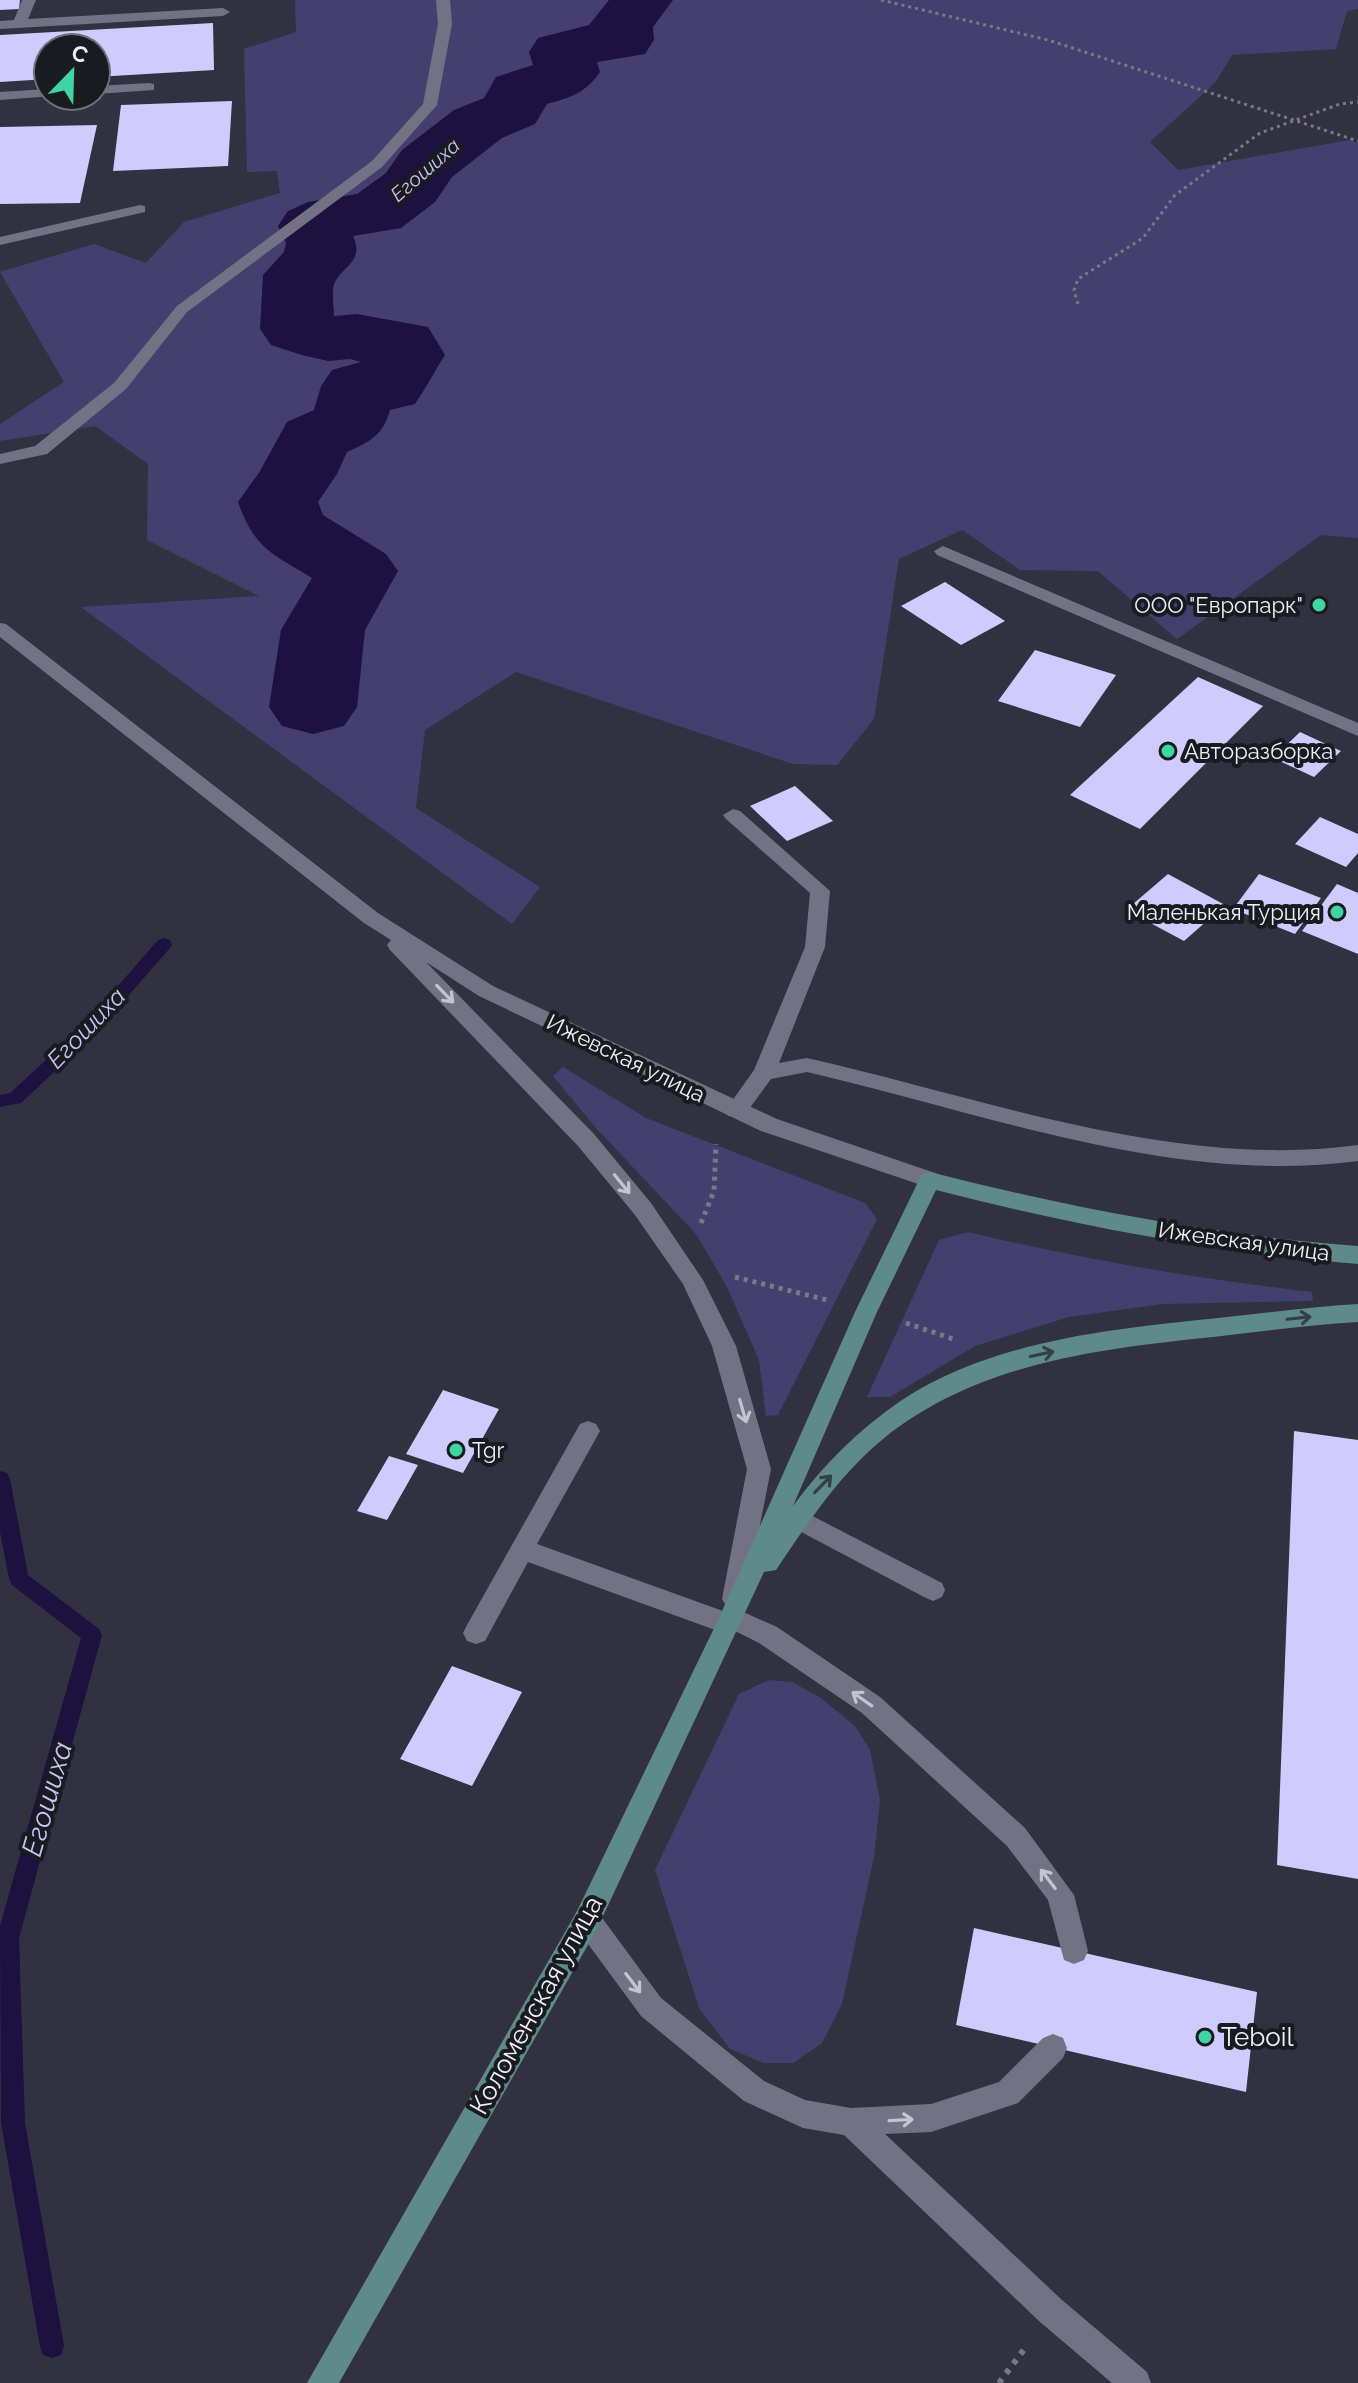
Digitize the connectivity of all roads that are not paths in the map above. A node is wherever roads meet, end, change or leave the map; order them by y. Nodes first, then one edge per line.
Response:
1 (29, 0) edge
2 (443, 0) edge
3 (223, 12) dead end
4 (0, 25) edge
5 (19, 25) junction
6 (149, 87) dead end
7 (112, 89) edge
8 (32, 94) edge
9 (0, 96) edge
10 (140, 209) dead end
11 (0, 241) edge
12 (0, 459) edge
13 (943, 551) dead end
14 (0, 628) edge
15 (1358, 730) edge
16 (733, 815) dead end
17 (371, 918) junction
18 (764, 1073) junction
19 (736, 1111) junction
20 (1358, 1153) edge
21 (930, 1180) junction
22 (1358, 1255) edge
23 (1358, 1313) edge
24 (588, 1431) dead end
25 (797, 1518) junction
26 (522, 1549) junction
27 (933, 1590) dead end
28 (730, 1621) junction
29 (476, 1633) dead end
30 (587, 1920) junction
31 (1074, 1951) dead end
32 (1053, 2048) dead end
33 (851, 2122) junction
34 (322, 2383) edge
35 (1136, 2383) edge

1 - 5 street
2 - 12 street
3 - 5 street
4 - 5 street
6 - 7 street
8 - 9 street
10 - 11 street
13 - 15 street
14 - 17 street, Ижевская улица
16 - 18 street
17 - 19 street, Ижевская улица
17 -> 28 street
18 - 19 street
18 - 20 street
19 - 21 street, Ижевская улица
21 - 22 main road, Ижевская улица
21 - 28 main road
25 -> 23 main road
24 - 26 street
25 - 27 street
25 - 28 main road
26 - 28 street
26 - 29 street
28 - 30 main road, Коломенская улица
31 -> 28 street
30 -> 33 street
30 - 34 main road, Коломенская улица
33 -> 32 street
33 - 35 street

